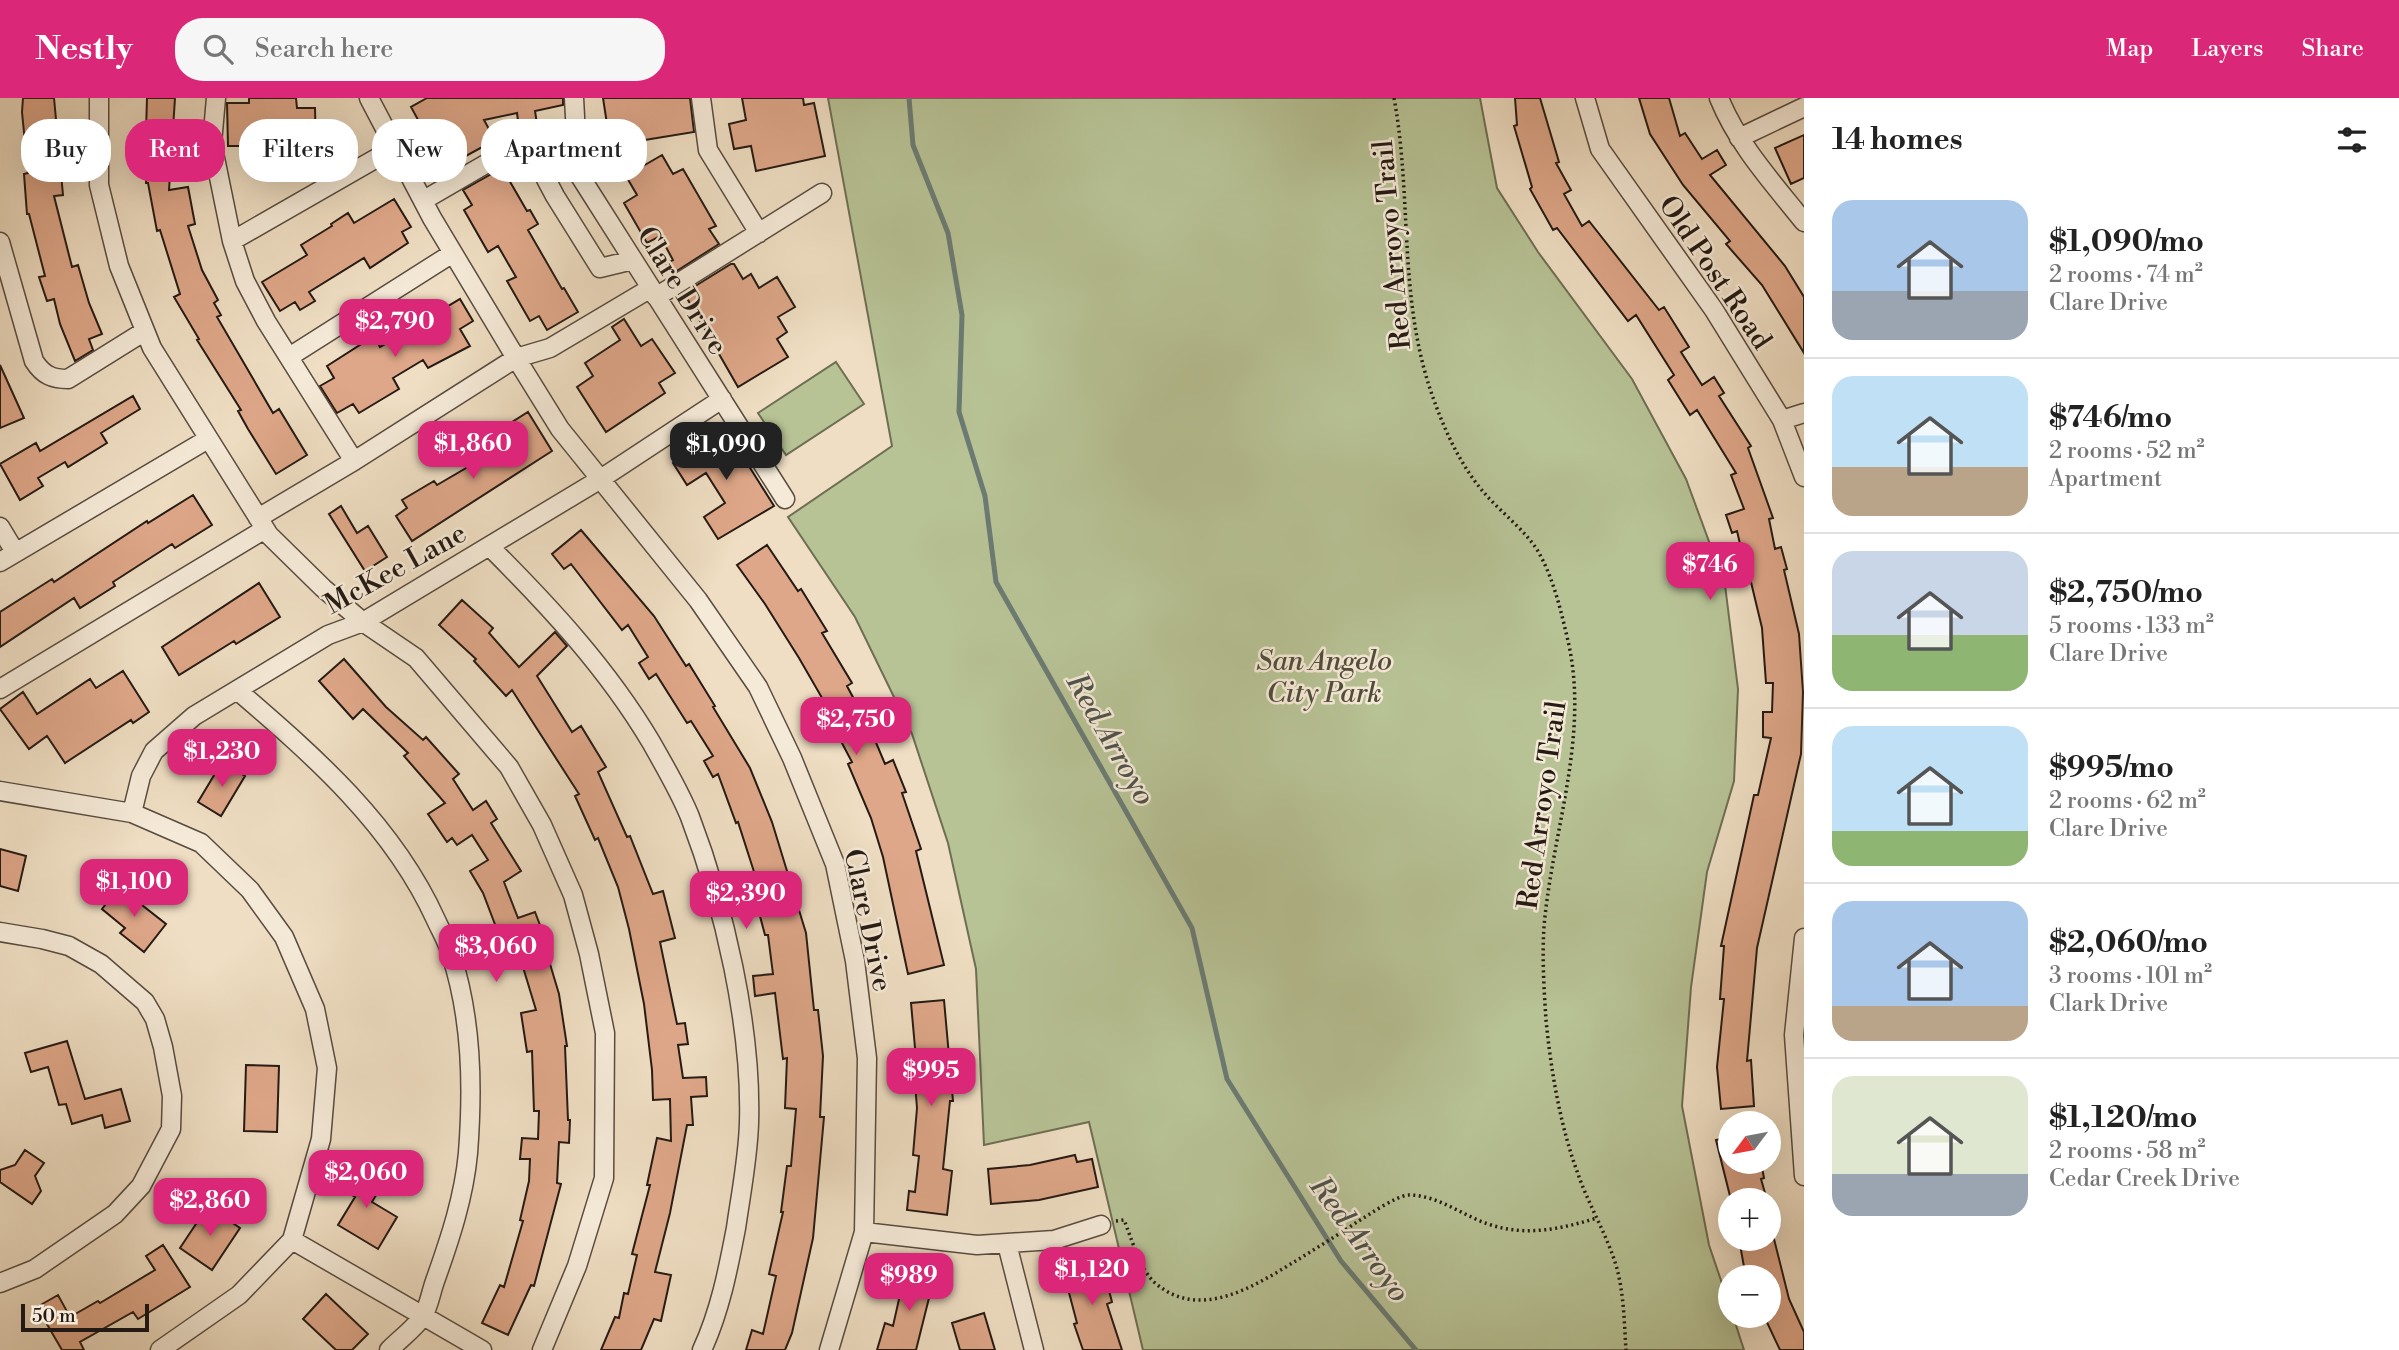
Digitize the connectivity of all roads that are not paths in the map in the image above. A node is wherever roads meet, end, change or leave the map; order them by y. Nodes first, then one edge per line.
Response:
1 (99, 98) edge
2 (216, 98) edge
3 (369, 98) edge
4 (574, 98) edge
5 (701, 98) edge
6 (1586, 98) edge
7 (1719, 98) edge
8 (1804, 107) edge
9 (380, 119) edge
10 (576, 119) edge
11 (1739, 138) junction
12 (372, 162) edge
13 (481, 167) edge
14 (414, 182) edge
15 (548, 182) edge
16 (584, 182) edge
17 (822, 193) dead end
18 (424, 201) junction
19 (1804, 222) edge
20 (759, 233) junction
21 (232, 241) junction
22 (0, 242) edge
23 (453, 253) junction
24 (633, 260) junction
25 (653, 292) junction
26 (145, 331) junction
27 (289, 357) junction
28 (516, 358) junction
29 (722, 399) junction
30 (1804, 413) edge
31 (1782, 420) junction
32 (208, 439) junction
33 (354, 461) junction
34 (1804, 477) edge
35 (599, 480) junction
36 (785, 499) dead end
37 (261, 523) junction
38 (0, 527) edge
39 (489, 547) junction
40 (8, 557) edge
41 (363, 622) junction
42 (0, 689) edge
43 (237, 690) junction
44 (0, 791) edge
45 (132, 813) junction
46 (0, 932) edge
47 (1804, 938) edge
48 (1801, 1105) edge
49 (1804, 1175) edge
50 (1101, 1225) road end
51 (864, 1232) junction
52 (292, 1240) junction
53 (1007, 1244) junction
54 (0, 1283) edge
55 (423, 1316) junction
56 (160, 1350) edge
57 (389, 1350) edge
58 (482, 1350) edge
59 (542, 1350) edge
60 (702, 1350) edge
61 (829, 1350) edge
62 (1034, 1350) edge

1 - 26 street
2 - 21 street
3 - 9 street, Clare Drive
4 - 10 street, Clare Drive
5 - 20 street
6 - 31 street, Old Post Road
7 - 11 street
8 - 11 street
11 - 19 street
12 - 21 street
13 - 18 street
14 - 18 street, Clare Drive
15 - 24 street
16 - 24 street, Clare Drive
17 - 20 street
18 - 23 street, Clare Drive
20 - 25 street
21 - 27 street
22 - 26 street
23 - 27 street
23 - 28 street, Clare Drive
24 - 25 street, Clare Drive
25 - 28 street
25 - 29 street, Clare Drive
26 - 32 street
27 - 33 street
28 - 33 street
28 - 35 street, Clare Drive
29 - 35 street, McKee Lane
29 - 36 street, Clare Drive
30 - 31 street
31 - 34 street, Old Post Road
32 - 37 street
32 - 40 street
33 - 37 street
35 - 39 street, McKee Lane
35 - 51 street, Clare Drive
37 - 41 street
37 - 42 street
38 - 40 street
39 - 41 street, McKee Lane
39 - 60 street
41 - 43 street, McKee Lane
41 - 59 street
43 - 45 street, McKee Lane
43 - 55 street
44 - 45 street
45 - 52 street
46 - 54 street
47 - 48 street
48 - 49 street
50 - 53 street
51 - 53 street
51 - 61 street, Clare Drive
52 - 55 street
52 - 56 street
53 - 62 street
55 - 57 street
55 - 58 street

